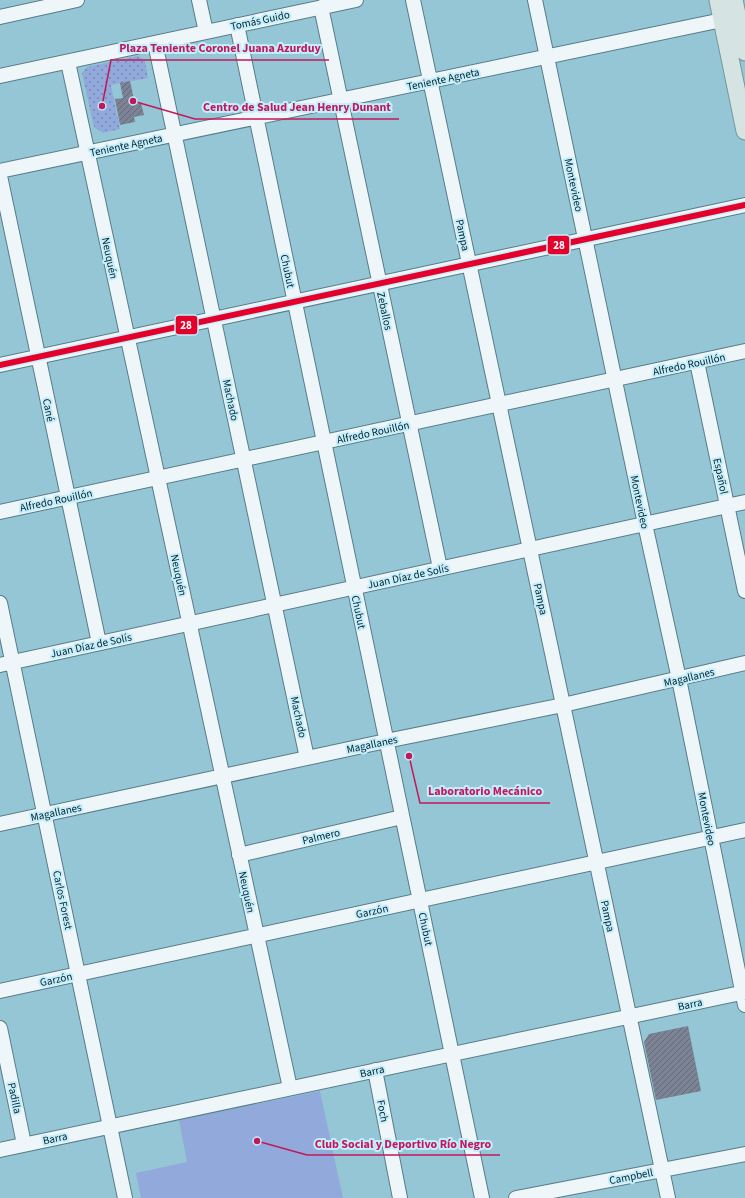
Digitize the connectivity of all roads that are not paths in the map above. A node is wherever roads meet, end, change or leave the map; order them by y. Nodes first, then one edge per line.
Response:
1 (77, 0) edge
2 (199, 0) edge
3 (356, 0) edge
4 (413, 0) edge
5 (535, 0) edge
6 (718, 0) edge
7 (321, 7) junction
8 (739, 7) edge
9 (0, 17) edge
10 (722, 20) junction
11 (237, 25) junction
12 (206, 32) junction
13 (155, 43) junction
14 (745, 52) edge
15 (547, 57) junction
16 (68, 62) junction
17 (0, 76) edge
18 (429, 82) junction
19 (341, 100) junction
20 (256, 118) junction
21 (745, 131) edge
22 (174, 135) junction
23 (87, 153) junction
24 (0, 171) edge
25 (0, 176) edge
26 (745, 205) edge
27 (585, 240) junction
28 (469, 265) junction
29 (380, 284) junction
30 (295, 302) junction
31 (214, 319) junction
32 (127, 338) junction
33 (745, 351) edge
34 (38, 357) junction
35 (697, 362) junction
36 (0, 365) edge
37 (614, 380) junction
38 (499, 406) junction
39 (409, 424) junction
40 (324, 442) junction
41 (244, 460) junction
42 (158, 478) junction
43 (68, 498) junction
44 (745, 502) edge
45 (727, 506) junction
46 (0, 512) edge
47 (645, 524) junction
48 (531, 549) junction
49 (440, 568) junction
50 (354, 587) junction
51 (745, 591) edge
52 (0, 603) edge
53 (275, 605) junction
54 (189, 623) junction
55 (99, 643) junction
56 (6, 663) edge
57 (745, 664) edge
58 (679, 679) junction
59 (563, 705) junction
60 (386, 741) junction
61 (307, 758) junction
62 (222, 776) junction
63 (45, 814) junction
64 (402, 817) junction
65 (0, 824) edge
66 (745, 830) edge
67 (710, 838) junction
68 (239, 855) junction
69 (596, 862) junction
70 (420, 900) junction
71 (257, 936) junction
72 (78, 974) junction
73 (0, 991) edge
74 (744, 997) edge
75 (630, 1017) junction
76 (0, 1028) edge
77 (452, 1054) junction
78 (375, 1070) junction
79 (290, 1088) junction
80 (110, 1126) junction
81 (24, 1144) junction
82 (0, 1150) edge
83 (745, 1154) edge
84 (662, 1170) junction
85 (125, 1198) edge
86 (400, 1198) edge
87 (482, 1198) edge
88 (516, 1198) edge
89 (668, 1198) edge

1 - 9 street
2 - 12 street
3 - 7 street, Tomás Guido
4 - 18 street, Pampa
5 - 15 street, Montevideo
6 - 10 main road
7 - 11 street, Tomás Guido
7 - 19 street, Zeballos
8 - 14 main road
10 - 15 street, Teniente Agneta
10 - 21 main road
11 - 12 street, Tomás Guido
11 - 20 street, Chubut
12 - 13 street, Tomás Guido
13 - 16 street, Tomás Guido
13 - 22 street, Machado
15 - 18 street, Teniente Agneta
15 - 27 street, Montevideo
16 - 17 street, Tomás Guido
16 - 23 street, Neuquén
18 - 19 street, Teniente Agneta
18 - 28 street, Pampa
19 - 20 street, Teniente Agneta
19 - 29 street, Zeballos
20 - 22 street, Teniente Agneta
20 - 30 street, Chubut
22 - 23 street, Teniente Agneta
22 - 31 street, Machado
23 - 24 street, Teniente Agneta
23 - 32 street, Neuquén
25 - 34 street, Cané
26 - 27 street
27 - 28 street
27 - 37 street, Montevideo
28 - 29 street
28 - 38 street, Pampa
29 - 30 street
29 - 39 street, Zeballos
30 - 31 street
30 - 40 street, Chubut
31 - 32 street
31 - 41 street, Machado
32 - 34 street
32 - 42 street, Neuquén
33 - 35 street, Alfredo Rouillón
34 - 36 street
34 - 43 street, Cané
35 - 37 street, Alfredo Rouillón
35 - 45 street, Español
37 - 38 street, Alfredo Rouillón
37 - 47 street, Montevideo
38 - 39 street, Alfredo Rouillón
38 - 48 street, Pampa
39 - 40 street, Alfredo Rouillón
39 - 49 street, Zeballos
40 - 41 street, Alfredo Rouillón
40 - 50 street, Chubut
41 - 42 street, Alfredo Rouillón
41 - 53 street, Machado
42 - 43 street, Alfredo Rouillón
42 - 54 street, Neuquén
43 - 46 street, Alfredo Rouillón
43 - 55 street, Cané
44 - 45 street, Juan Díaz de Solís
45 - 47 street, Juan Díaz de Solís
45 - 51 street, Español
47 - 48 street, Juan Díaz de Solís
47 - 58 street, Montevideo
48 - 49 street, Juan Díaz de Solís
48 - 59 street, Pampa
49 - 50 street, Juan Díaz de Solís
50 - 53 street, Juan Díaz de Solís
50 - 60 street, Chubut
52 - 56 street, Carlos Forest
53 - 54 street, Juan Díaz de Solís
53 - 61 street, Machado
54 - 55 street, Juan Díaz de Solís
54 - 62 street, Neuquén
55 - 56 street, Juan Díaz de Solís
56 - 63 street, Carlos Forest
57 - 58 street, Magallanes
58 - 59 street, Magallanes
58 - 67 street, Montevideo
59 - 60 street, Magallanes
59 - 69 street, Pampa
60 - 61 street, Magallanes
60 - 64 street, Chubut
61 - 62 street, Magallanes
62 - 63 street, Magallanes
62 - 68 street, Neuquén
63 - 65 street, Magallanes
63 - 72 street, Carlos Forest
64 - 68 street, Palmero
64 - 70 street, Chubut
66 - 67 street, Garzón
67 - 69 street, Garzón
67 - 74 street, Montevideo
68 - 71 street, Neuquén
69 - 70 street, Garzón
69 - 75 street, Pampa
70 - 71 street, Garzón
70 - 77 street, Chubut
71 - 72 street, Garzón
71 - 79 street, Neuquén
72 - 73 street, Garzón
72 - 80 street, Carlos Forest
74 - 75 street, Barra
75 - 77 street, Barra
75 - 84 street, Pampa
76 - 81 street, Padilla
77 - 78 street, Barra
77 - 87 street, Chubut
78 - 79 street, Barra
78 - 86 street, Foch
79 - 80 street, Barra
80 - 81 street, Barra
80 - 85 street, Carlos Forest
81 - 82 street, Barra
83 - 84 street, Campbell
84 - 88 street, Campbell
84 - 89 street, Pampa

